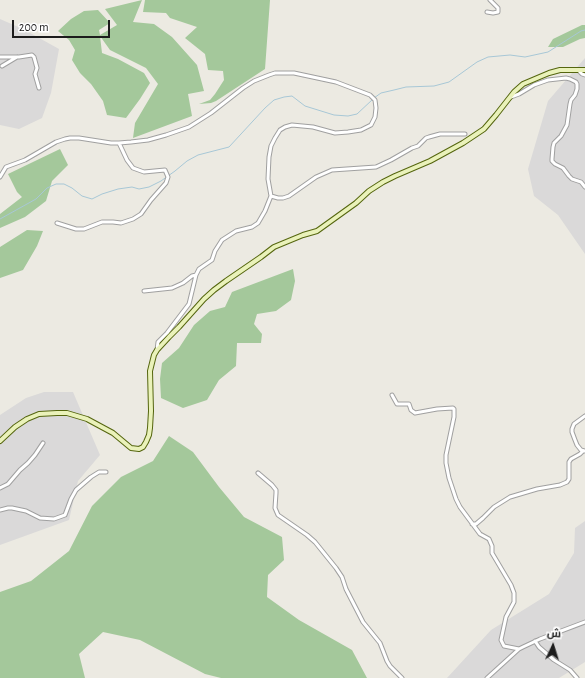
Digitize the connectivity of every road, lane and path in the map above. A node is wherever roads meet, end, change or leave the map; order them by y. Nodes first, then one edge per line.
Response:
1 (490, 0) edge
2 (487, 12) dead end
3 (0, 57) edge
4 (17, 57) junction
5 (2, 66) dead end
6 (578, 70) junction
7 (585, 70) edge
8 (585, 74) edge
9 (39, 88) dead end
10 (510, 97) junction
11 (465, 134) dead end
12 (119, 143) junction
13 (0, 177) edge
14 (584, 179) edge
15 (581, 182) junction
16 (585, 188) edge
17 (271, 196) junction
18 (57, 223) dead end
19 (196, 275) junction
20 (144, 291) dead end
21 (157, 350) junction
22 (392, 395) dead end
23 (585, 416) edge
24 (0, 441) edge
25 (43, 443) dead end
26 (584, 451) edge
27 (106, 472) dead end
28 (258, 473) dead end
29 (0, 488) edge
30 (0, 510) edge
31 (472, 524) junction
32 (585, 622) edge
33 (535, 641) junction
34 (519, 649) junction
35 (402, 678) edge
36 (487, 678) edge
37 (577, 678) edge

1 - 2 street
3 - 4 street
4 - 5 street
4 - 9 street
6 - 7 main road
6 - 8 street
6 - 10 main road
10 - 15 street
10 - 21 main road
11 - 17 street
12 - 13 street
12 - 17 street
12 - 18 street
14 - 15 street
15 - 16 street
17 - 19 street
19 - 20 street
19 - 21 street
21 - 24 main road
22 - 31 street
23 - 26 street
25 - 29 street
26 - 31 street
27 - 30 street
28 - 35 street
31 - 34 street
32 - 33 street
33 - 34 street
33 - 37 street
34 - 36 street

